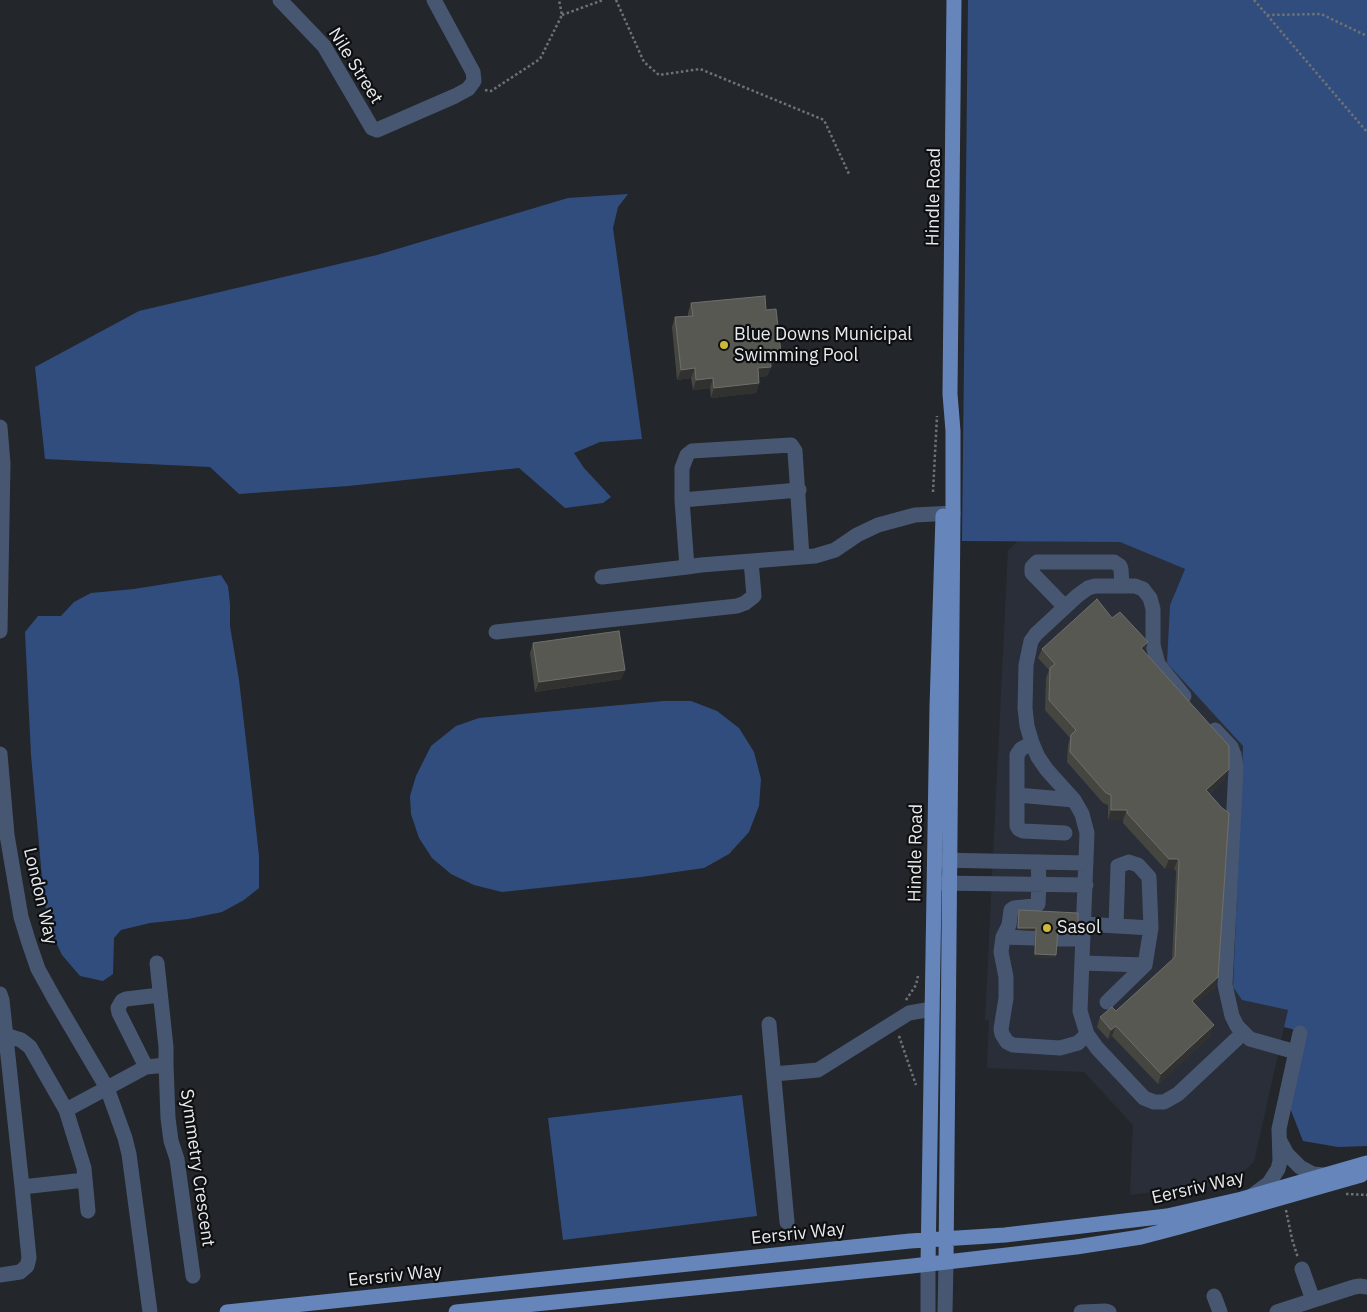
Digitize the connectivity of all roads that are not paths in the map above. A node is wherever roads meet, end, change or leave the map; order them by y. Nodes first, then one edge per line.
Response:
1 (280, 0) edge
2 (434, 0) edge
3 (954, 0) edge
4 (0, 427) edge
5 (799, 490) junction
6 (682, 500) junction
7 (948, 513) junction
8 (802, 557) junction
9 (751, 561) junction
10 (688, 567) junction
11 (602, 577) dead end
12 (1122, 586) junction
13 (1065, 607) junction
14 (0, 630) edge
15 (496, 632) dead end
16 (1191, 704) edge
17 (1204, 718) edge
18 (1032, 743) junction
19 (0, 754) edge
20 (1017, 795) junction
21 (1074, 800) junction
22 (1065, 833) dead end
23 (4, 836) edge
24 (934, 860) junction
25 (950, 860) junction
26 (1038, 862) junction
27 (1086, 863) junction
28 (942, 883) junction
29 (1039, 884) junction
30 (1086, 885) junction
31 (1116, 926) junction
32 (1151, 928) junction
33 (1084, 932) junction
34 (1003, 937) junction
35 (1034, 938) edge
36 (1056, 939) edge
37 (157, 963) dead end
38 (1082, 963) junction
39 (1145, 965) junction
40 (0, 994) edge
41 (160, 995) junction
42 (1107, 1002) dead end
43 (932, 1009) junction
44 (769, 1024) dead end
45 (1243, 1033) junction
46 (1300, 1033) dead end
47 (1087, 1034) junction
48 (5, 1035) junction
49 (1296, 1052) junction
50 (166, 1065) junction
51 (146, 1067) junction
52 (774, 1074) junction
53 (112, 1086) junction
54 (66, 1110) junction
55 (1280, 1140) junction
56 (1367, 1163) edge
57 (1367, 1173) edge
58 (1324, 1175) junction
59 (85, 1180) junction
60 (22, 1187) junction
61 (1253, 1196) junction
62 (88, 1211) dead end
63 (787, 1222) dead end
64 (946, 1238) junction
65 (929, 1239) junction
66 (946, 1262) junction
67 (928, 1264) junction
68 (1302, 1269) road end
69 (0, 1275) edge
70 (193, 1276) dead end
71 (1367, 1288) edge
72 (1214, 1296) dead end
73 (1313, 1300) junction
74 (150, 1312) edge
75 (227, 1312) edge
76 (456, 1312) edge
77 (928, 1312) edge
78 (945, 1312) edge
79 (1081, 1312) edge
80 (1109, 1312) edge
81 (1220, 1312) edge
82 (1277, 1312) edge

1 - 2 street, Nile Street
3 - 7 main road, Hindle Road
4 - 14 street
5 - 6 street
5 - 6 street
5 - 8 street
6 - 10 street
7 - 8 street
7 - 24 main road, Hindle Road
7 - 25 main road, Hindle Road
8 - 9 street
9 - 10 street
9 - 15 street
10 - 11 street
12 - 13 street
12 - 13 street
12 - 16 street
13 - 18 street
17 - 45 street
18 - 20 street
18 - 21 street
19 - 23 street, London Way
20 - 21 street
20 - 22 street
21 - 27 street
23 - 53 street, London Way
24 - 25 street
24 - 28 main road, Hindle Road
25 - 26 street
25 - 28 main road, Hindle Road
26 - 27 street
26 - 29 street
27 - 30 street
28 - 29 street
28 - 43 main road, Hindle Road
28 - 64 main road, Hindle Road
29 - 30 street
29 - 34 street
30 - 33 street
31 - 32 street
31 - 32 street
31 - 33 street
32 - 39 street
33 - 36 street
33 - 38 street
34 - 35 street
34 - 47 street
37 - 41 street, Symmetry Crescent
38 - 39 street
38 - 47 street
39 - 42 street
40 - 48 street
41 - 50 street, Symmetry Crescent
41 - 51 street
43 - 52 street
43 - 65 main road, Hindle Road
44 - 52 street
45 - 47 street
45 - 49 street
46 - 49 street
48 - 54 street
48 - 60 street
49 - 55 street
50 - 51 street
50 - 70 street, Symmetry Crescent
51 - 53 street
52 - 63 street
53 - 54 street
53 - 74 street, London Way
54 - 59 street
55 - 58 street
55 - 61 street
56 - 58 main road, Eersriv Way
57 - 66 main road, Eersriv Way
58 - 61 main road, Eersriv Way
59 - 60 street
59 - 62 street
60 - 69 street
61 - 64 main road, Eersriv Way
64 - 65 main road, Eersriv Way
64 - 66 main road, Hindle Road
65 - 67 main road, Hindle Road
65 - 75 main road, Eersriv Way
66 - 67 main road, Eersriv Way
66 - 78 street, Hindle Road
67 - 76 main road, Eersriv Way
67 - 77 street, Hindle Road
68 - 73 street
71 - 73 street
72 - 81 street
73 - 82 street
79 - 80 street

